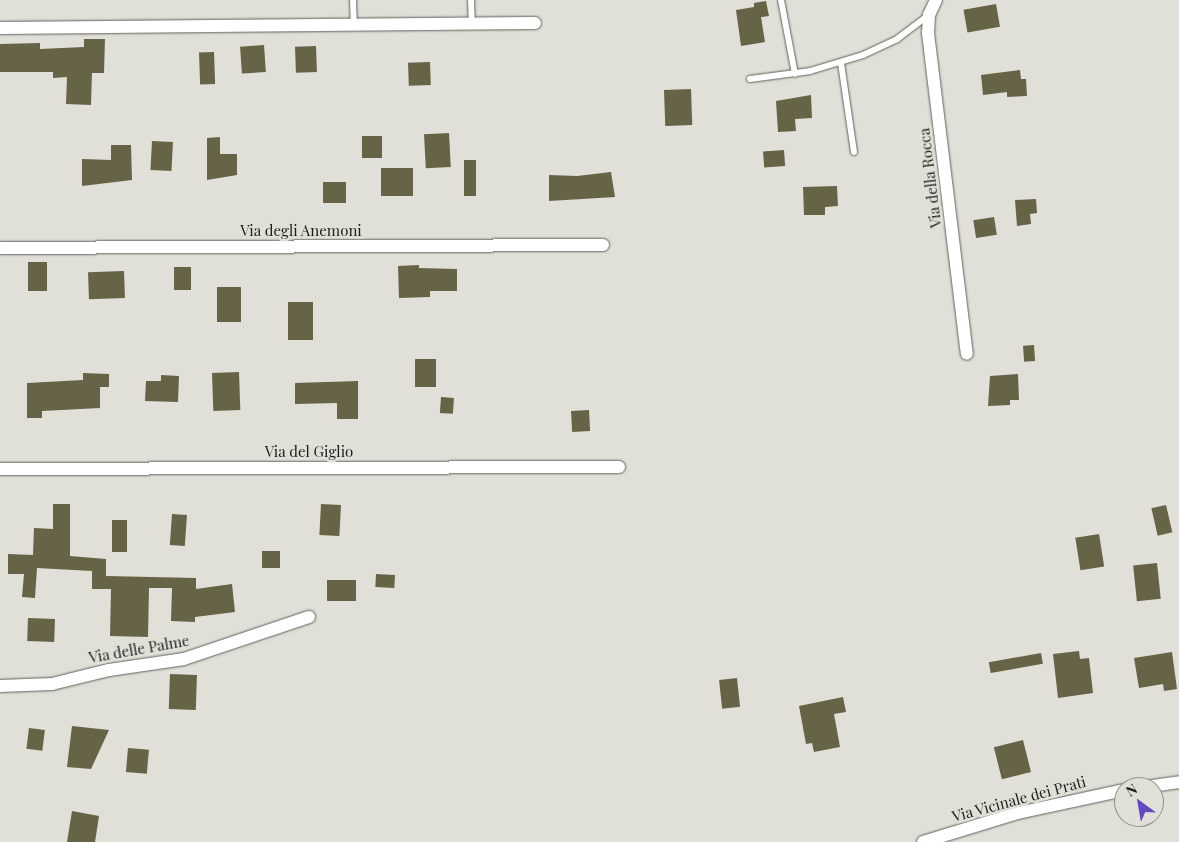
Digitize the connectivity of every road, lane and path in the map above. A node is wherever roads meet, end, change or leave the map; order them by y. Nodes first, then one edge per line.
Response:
1 (353, 0) edge
2 (471, 0) edge
3 (781, 0) edge
4 (936, 0) edge
5 (929, 15) junction
6 (535, 23) dead end
7 (472, 24) junction
8 (354, 25) junction
9 (0, 28) edge
10 (841, 63) junction
11 (795, 74) junction
12 (750, 79) dead end
13 (854, 152) dead end
14 (602, 245) dead end
15 (0, 248) edge
16 (967, 354) dead end
17 (619, 467) dead end
18 (0, 470) edge
19 (309, 617) dead end
20 (0, 686) edge
21 (1179, 782) edge
22 (1164, 784) edge
23 (1114, 792) edge
24 (923, 842) edge

1 - 8 lane
2 - 7 lane
3 - 11 lane
4 - 5 street, Via della Rocca
5 - 10 lane
5 - 16 street, Via della Rocca
6 - 7 street
7 - 8 street
8 - 9 street
10 - 11 lane
10 - 13 lane
11 - 12 lane
14 - 15 street, Via degli Anemoni
17 - 18 street, Via del Giglio
19 - 20 street, Via delle Palme
21 - 22 street
23 - 24 street, Via Vicinale dei Prati

